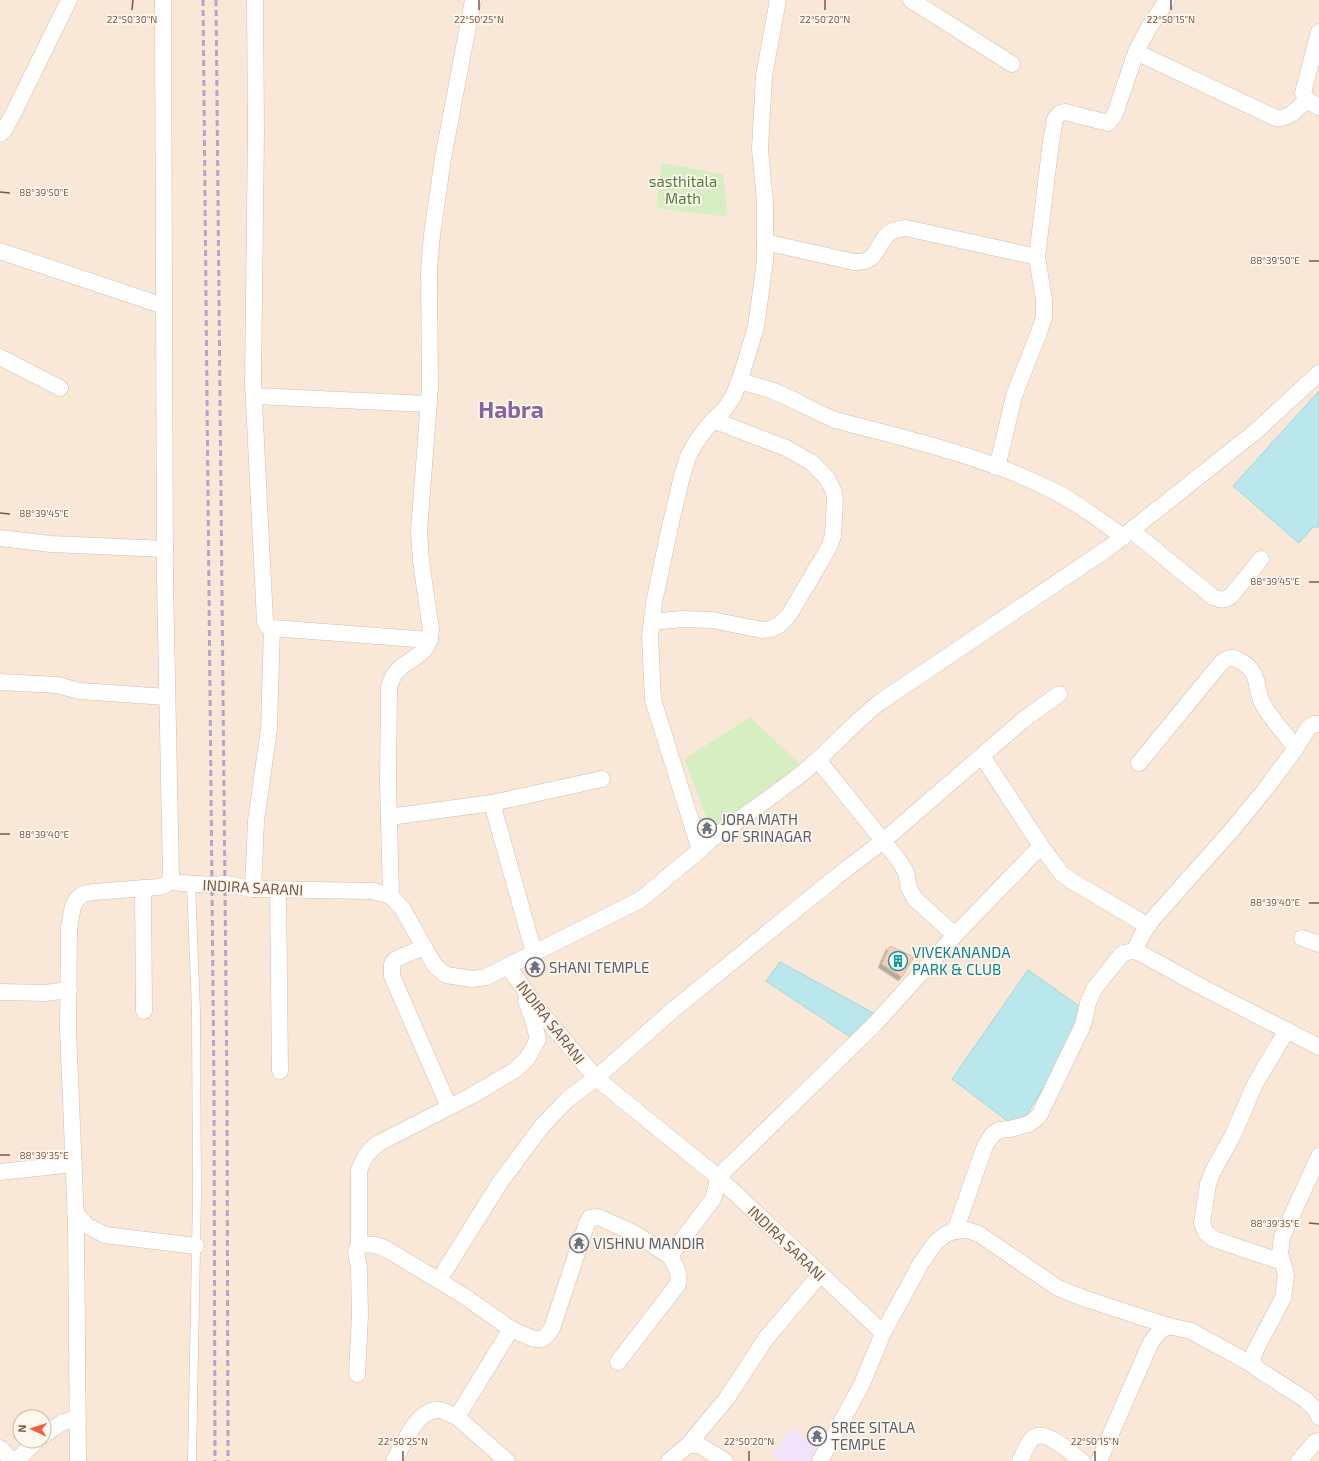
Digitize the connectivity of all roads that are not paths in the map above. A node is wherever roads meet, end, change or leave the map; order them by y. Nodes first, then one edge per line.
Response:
1 (69, 0) edge
2 (163, 0) edge
3 (255, 0) edge
4 (472, 0) edge
5 (778, 0) edge
6 (911, 0) edge
7 (1167, 0) edge
8 (1319, 32) edge
9 (1136, 52) junction
10 (1012, 64) dead end
11 (1313, 104) edge
12 (0, 134) edge
13 (765, 242) junction
14 (0, 251) edge
15 (1037, 257) junction
16 (164, 306) junction
17 (0, 358) edge
18 (1319, 373) edge
19 (740, 381) junction
20 (60, 388) dead end
21 (254, 396) junction
22 (428, 404) junction
23 (713, 420) junction
24 (996, 467) junction
25 (1127, 533) junction
26 (0, 538) edge
27 (165, 549) junction
28 (1261, 559) dead end
29 (652, 622) junction
30 (272, 628) junction
31 (430, 640) junction
32 (0, 682) edge
33 (1059, 694) dead end
34 (167, 696) junction
35 (1319, 724) edge
36 (1296, 748) junction
37 (982, 756) junction
38 (818, 760) junction
39 (1139, 763) dead end
40 (602, 779) dead end
41 (492, 803) junction
42 (389, 817) junction
43 (883, 841) junction
44 (1041, 846) junction
45 (700, 850) junction
46 (169, 882) junction
47 (191, 884) junction
48 (143, 888) junction
49 (253, 889) junction
50 (278, 889) junction
51 (391, 896) junction
52 (1148, 926) junction
53 (955, 935) junction
54 (1302, 938) dead end
55 (1319, 944) edge
56 (424, 946) junction
57 (1134, 951) junction
58 (534, 952) junction
59 (508, 966) junction
60 (517, 979) junction
61 (69, 990) junction
62 (0, 992) edge
63 (144, 1011) dead end
64 (1287, 1030) junction
65 (1319, 1047) edge
66 (280, 1071) dead end
67 (596, 1078) junction
68 (449, 1107) junction
69 (1319, 1156) edge
70 (74, 1164) junction
71 (0, 1172) edge
72 (1315, 1174) edge
73 (718, 1178) junction
74 (75, 1212) junction
75 (955, 1231) junction
76 (196, 1246) junction
77 (360, 1246) junction
78 (670, 1256) junction
79 (1282, 1262) junction
80 (820, 1275) junction
81 (439, 1280) junction
82 (1169, 1326) junction
83 (511, 1329) junction
84 (883, 1334) junction
85 (618, 1362) dead end
86 (1253, 1365) junction
87 (357, 1374) dead end
88 (457, 1417) junction
89 (1319, 1417) edge
90 (78, 1418) junction
91 (52, 1429) edge
92 (1319, 1441) edge
93 (688, 1444) junction
94 (0, 1448) edge
95 (28, 1449) edge
96 (12, 1461) edge
97 (16, 1461) edge
98 (78, 1461) edge
99 (192, 1461) edge
100 (394, 1461) edge
101 (507, 1461) edge
102 (669, 1461) edge
103 (725, 1461) edge
104 (820, 1461) edge
105 (1020, 1461) edge
106 (1082, 1461) edge
107 (1099, 1461) edge
108 (1299, 1461) edge

1 - 12 street
2 - 16 street
3 - 21 street
4 - 22 street
5 - 13 street
6 - 10 street
7 - 9 street
8 - 11 street
9 - 11 street
9 - 15 street
13 - 15 street
13 - 19 street
14 - 16 street
15 - 24 street
16 - 27 street
17 - 20 street
18 - 25 street
19 - 23 street
19 - 24 street
21 - 22 street
21 - 30 street
22 - 31 street
23 - 29 street
23 - 29 street
24 - 25 street
25 - 28 street
25 - 38 street
26 - 27 street
27 - 34 street
29 - 45 street
30 - 31 street
30 - 49 street
31 - 42 street
32 - 34 street
33 - 37 street
34 - 46 street
35 - 36 street
36 - 39 street
36 - 52 street
37 - 43 street
37 - 44 street
38 - 43 street
38 - 45 street
40 - 41 street
41 - 42 street
41 - 58 street
42 - 51 street
43 - 53 street
43 - 67 street
44 - 52 street
44 - 53 street
45 - 58 street
46 - 47 street, INDIRA SARANI
46 - 48 street
47 - 49 street, INDIRA SARANI
47 - 76 lane
48 - 61 street
48 - 63 street
49 - 50 street, INDIRA SARANI
50 - 51 street, INDIRA SARANI
50 - 66 street
51 - 56 street, INDIRA SARANI
52 - 57 street
53 - 73 street
54 - 55 street
56 - 59 street, INDIRA SARANI
56 - 68 street
57 - 64 street
57 - 75 street
58 - 59 street
59 - 60 street, INDIRA SARANI
60 - 67 street, INDIRA SARANI
60 - 68 street
61 - 62 street
61 - 70 street
64 - 65 street
64 - 79 street
67 - 73 street, INDIRA SARANI
67 - 81 street
68 - 77 street
69 - 72 street
70 - 71 street
70 - 74 street
72 - 79 street
73 - 78 street
73 - 80 street, INDIRA SARANI
74 - 76 street
74 - 90 street
75 - 82 street
75 - 84 street
76 - 99 lane
77 - 81 street
77 - 87 street
78 - 83 street
78 - 85 street
79 - 86 street
80 - 84 street, INDIRA SARANI
80 - 93 street
81 - 83 street
82 - 86 street
82 - 107 street
83 - 88 street
84 - 104 street
86 - 89 street
88 - 100 street
88 - 101 street
90 - 91 street
90 - 98 street
92 - 108 street
93 - 102 street
93 - 103 street
94 - 96 street
95 - 97 street
105 - 106 street

